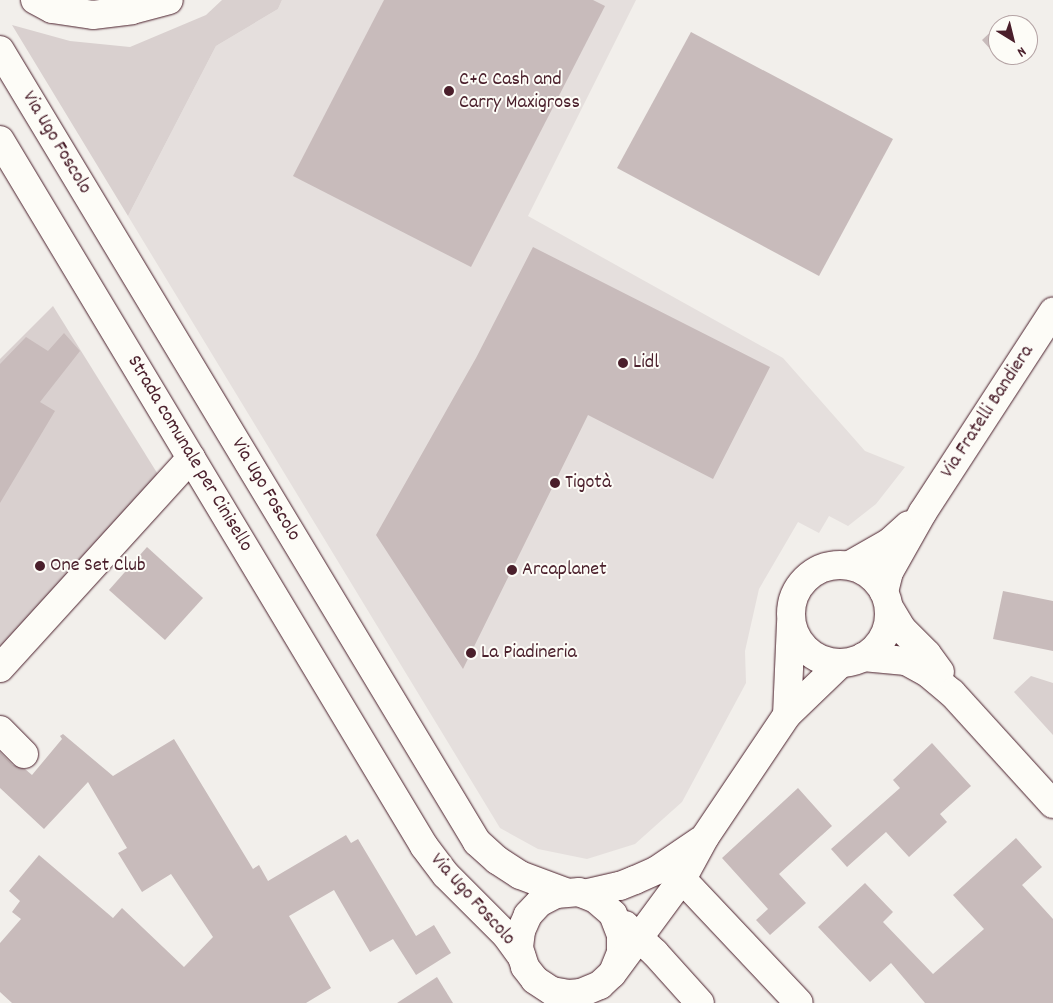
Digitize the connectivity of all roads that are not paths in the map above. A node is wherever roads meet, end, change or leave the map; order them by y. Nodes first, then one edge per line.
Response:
1 (34, 0) edge
2 (169, 0) edge
3 (0, 50) edge
4 (1, 144) edge
5 (1053, 312) edge
6 (191, 458) junction
7 (923, 512) junction
8 (850, 565) junction
9 (887, 600) junction
10 (791, 624) junction
11 (852, 660) junction
12 (0, 668) edge
13 (952, 693) junction
14 (786, 715) junction
15 (0, 730) edge
16 (24, 754) dead end
17 (378, 768) joint
18 (1053, 804) edge
19 (705, 837) junction
20 (682, 879) junction
21 (574, 893) junction
22 (607, 907) junction
23 (638, 938) junction
24 (522, 958) junction
25 (613, 972) junction
26 (529, 1003) edge
27 (594, 1003) edge
28 (700, 1003) edge
29 (799, 1003) edge

1 - 2 main road
3 - 21 main road, Via Ugo Foscolo
4 - 6 main road, Strada comunale per Cinisello
5 - 7 main road, Via Fratelli Bandiera
6 - 12 main road
6 - 17 main road, Strada comunale per Cinisello
7 - 8 main road, Via Fratelli Bandiera
7 - 9 main road, Via Fratelli Bandiera
8 - 9 main road
8 - 10 main road, Via Fratelli Bandiera
9 - 11 main road, Via Fratelli Bandiera
9 - 13 main road
10 - 11 main road
10 - 14 main road, Via Fratelli Bandiera
11 - 13 main road
11 - 14 main road, Via Fratelli Bandiera
13 - 18 main road
14 - 19 main road, Via Fratelli Bandiera
15 - 16 main road
17 - 24 main road, Via Ugo Foscolo
19 - 20 main road, Via Fratelli Bandiera
19 - 21 main road, Via Fratelli Bandiera
20 - 23 main road, Via Fratelli Bandiera
20 - 29 main road
21 - 22 main road
21 - 24 main road
22 - 23 main road
22 - 25 main road
23 - 25 main road, Via Fratelli Bandiera
23 - 28 main road
24 - 25 main road
24 - 26 main road
25 - 27 main road

